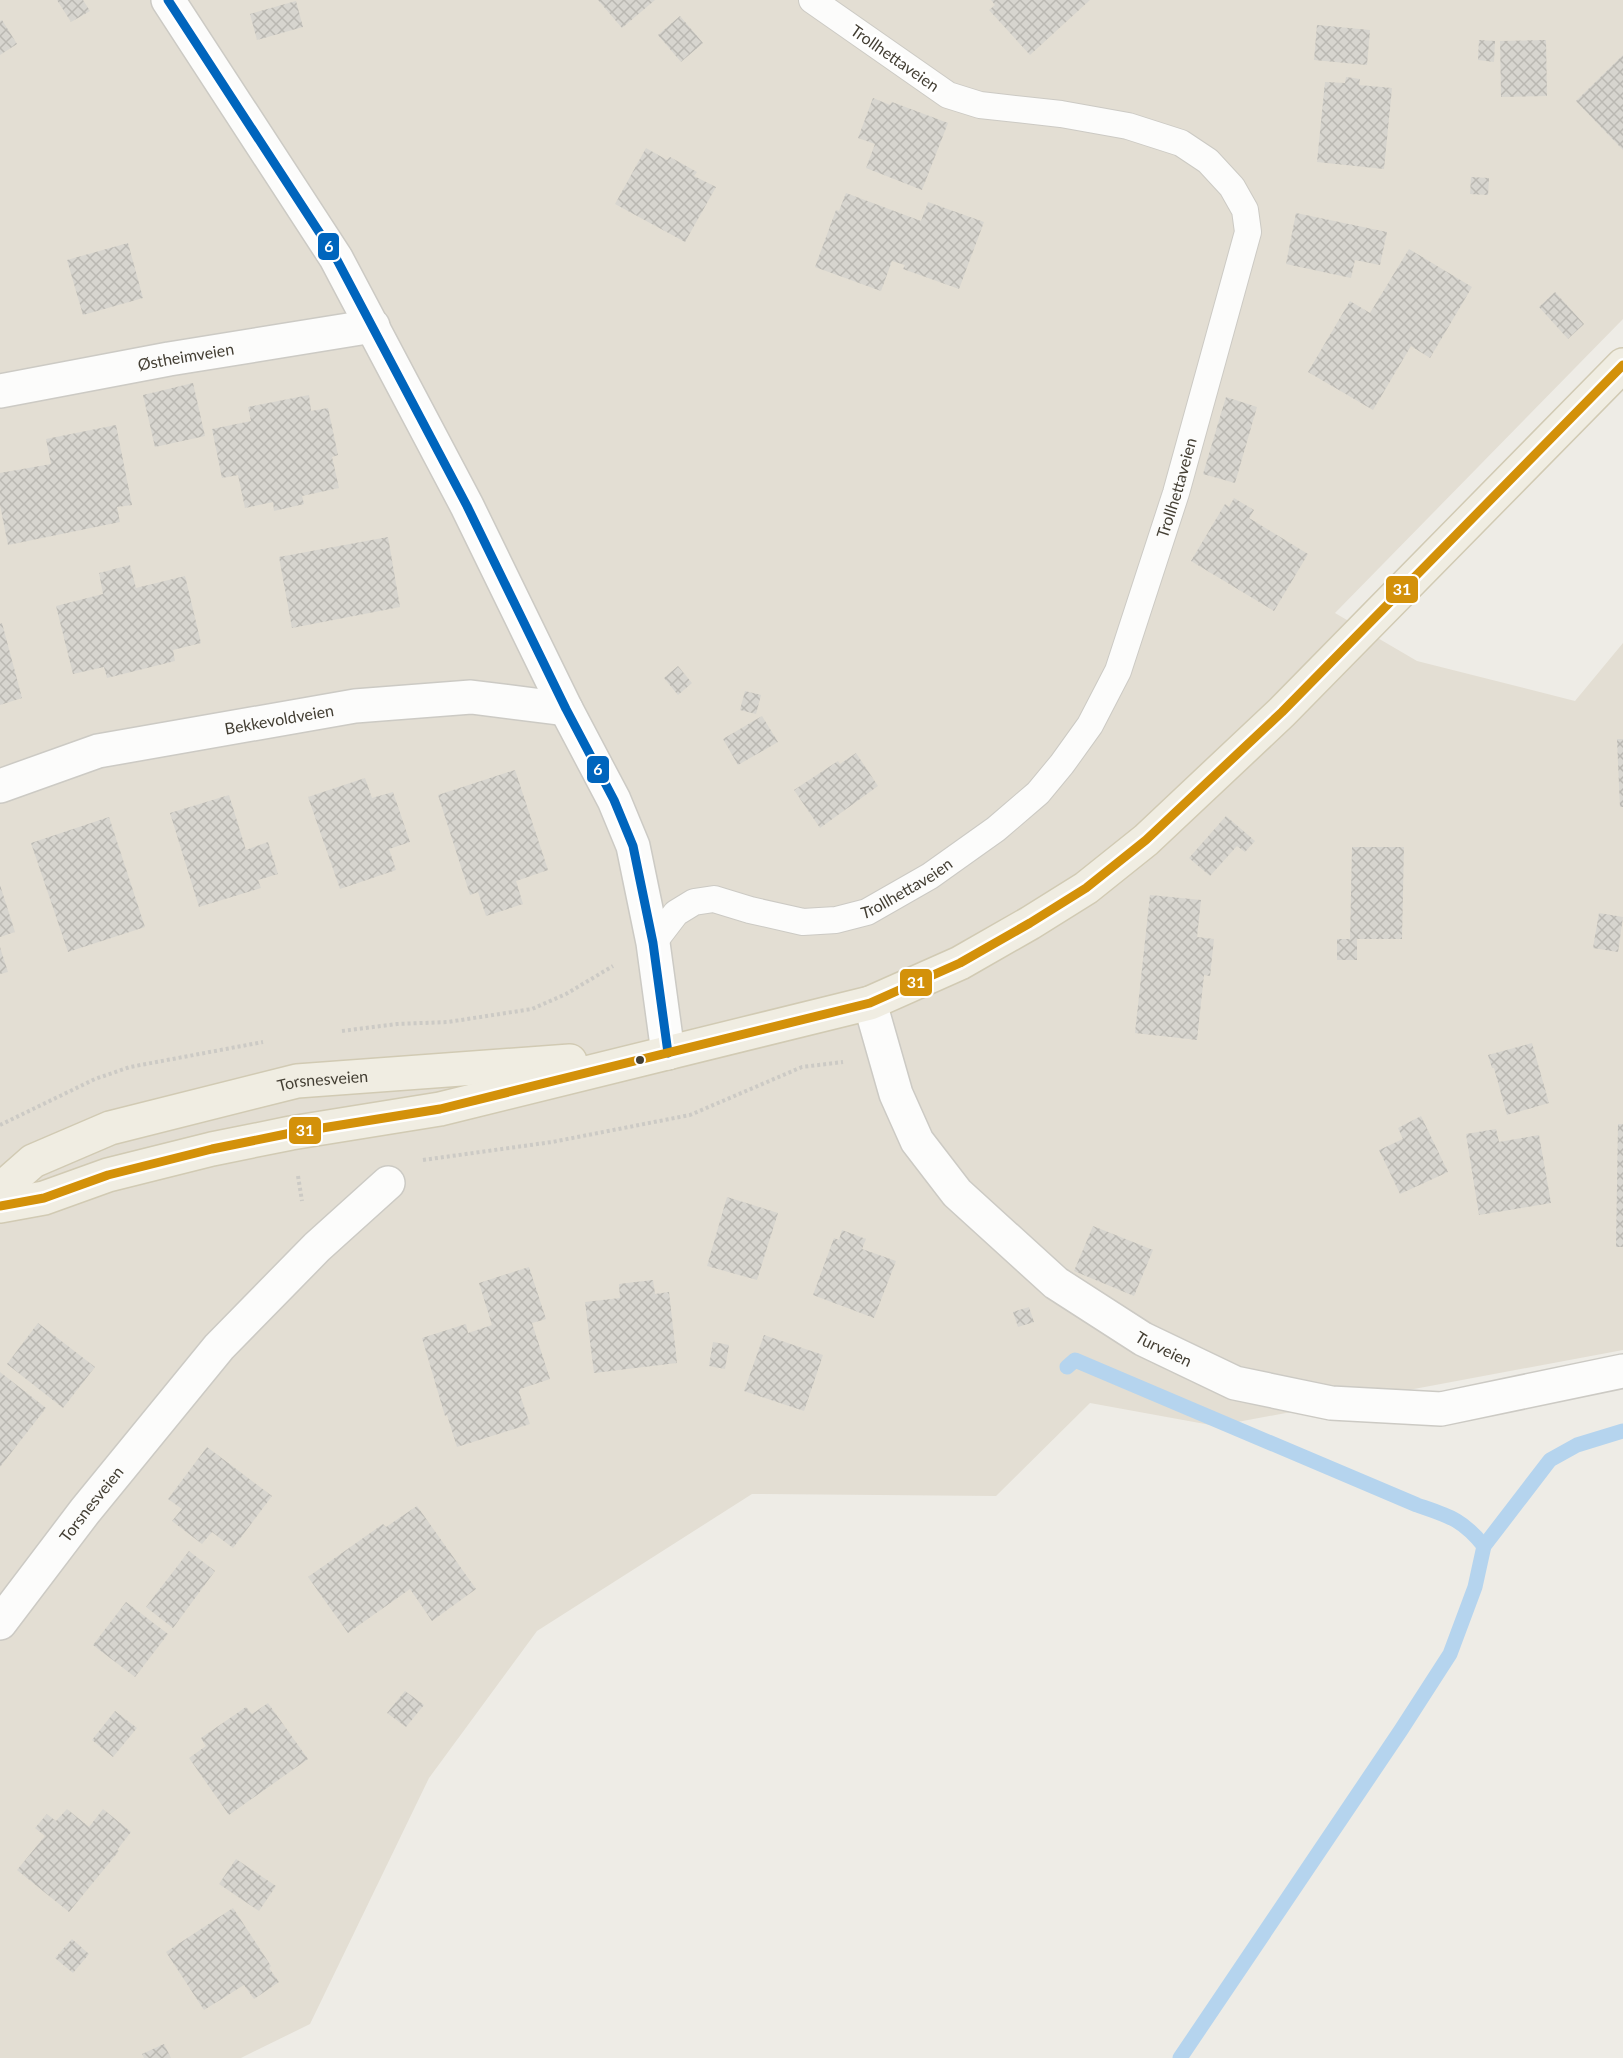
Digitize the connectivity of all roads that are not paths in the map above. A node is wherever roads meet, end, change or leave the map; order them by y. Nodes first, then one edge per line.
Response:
1 (168, 0) edge
2 (812, 0) edge
3 (373, 326) junction
4 (1623, 365) edge
5 (0, 392) edge
6 (566, 709) junction
7 (0, 786) edge
8 (652, 943) junction
9 (870, 1004) junction
10 (668, 1053) junction
11 (388, 1183) road end
12 (0, 1190) edge
13 (0, 1206) edge
14 (1623, 1371) edge
15 (0, 1623) edge

1 - 3 street
2 - 8 lane, Trollhettaveien
3 - 5 street, Østheimveien
3 - 6 street
4 - 9 main road, Torsnesveien
6 - 7 street, Bekkevoldveien
6 - 8 street
8 - 10 street
9 - 10 main road, Torsnesveien
9 - 14 street, Turveien
10 - 12 main road, Torsnesveien
10 - 13 main road, Torsnesveien
11 - 15 street, Torsnesveien

